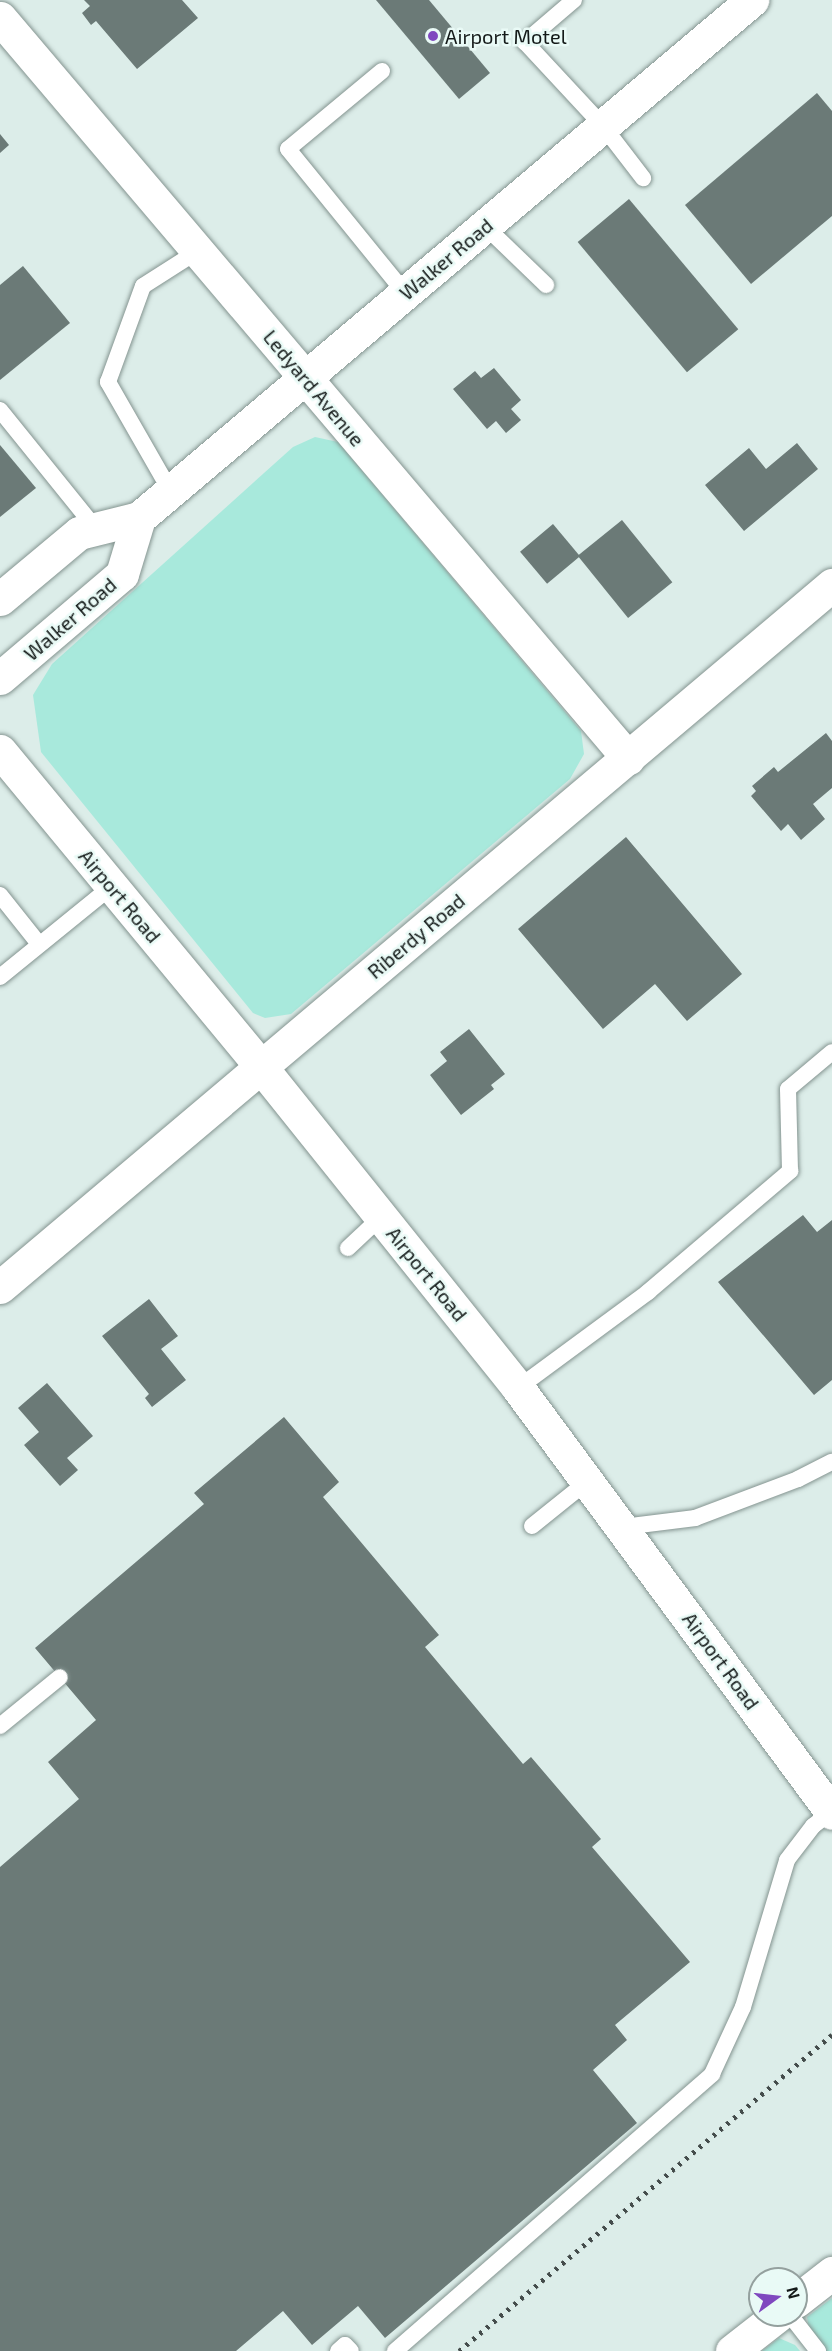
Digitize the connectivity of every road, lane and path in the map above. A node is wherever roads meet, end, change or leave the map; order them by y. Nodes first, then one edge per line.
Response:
1 (574, 0) edge
2 (738, 4) edge
3 (0, 18) edge
4 (382, 71) dead end
5 (603, 126) junction
6 (643, 178) dead end
7 (486, 226) junction
8 (198, 251) junction
9 (546, 285) dead end
10 (405, 293) junction
11 (305, 376) junction
12 (0, 410) edge
13 (171, 492) junction
14 (140, 518) junction
15 (96, 528) junction
16 (832, 585) edge
17 (0, 599) edge
18 (0, 678) edge
19 (0, 751) edge
20 (628, 758) junction
21 (112, 886) junction
22 (0, 895) edge
23 (39, 944) junction
24 (0, 977) edge
25 (832, 1052) edge
26 (261, 1067) junction
27 (381, 1217) junction
28 (348, 1248) dead end
29 (0, 1287) edge
30 (518, 1388) junction
31 (832, 1462) edge
32 (588, 1480) junction
33 (532, 1526) dead end
34 (623, 1527) junction
35 (60, 1677) dead end
36 (0, 1726) edge
37 (832, 1812) edge
38 (832, 2273) edge
39 (808, 2292) edge
40 (763, 2327) edge
41 (799, 2327) edge
42 (338, 2351) edge
43 (351, 2351) edge
44 (395, 2351) edge
45 (732, 2351) edge
46 (818, 2351) edge

1 - 5 lane
2 - 5 street, Walker Road
3 - 8 street, Ledyard Avenue
4 - 10 lane
5 - 6 lane
5 - 7 street, Walker Road
7 - 9 lane
7 - 10 street, Walker Road
8 - 11 street, Ledyard Avenue
8 - 13 lane
10 - 11 street, Walker Road
11 - 13 street, Walker Road
11 - 20 street, Ledyard Avenue
12 - 15 lane
13 - 14 street, Walker Road
14 - 15 street, Walker Road
14 - 18 street, Walker Road
15 - 17 street, Walker Road
16 - 20 street, Riberdy Road
19 - 21 street, Airport Road
20 - 26 street, Riberdy Road
21 - 23 lane
21 - 26 street, Airport Road
22 - 23 lane
23 - 24 lane
25 - 30 lane
26 - 27 street, Airport Road
26 - 29 street, Riberdy Road
27 - 28 lane
27 - 30 street, Airport Road
30 - 32 street, Airport Road
31 - 34 lane
32 - 33 lane
32 - 34 street, Airport Road
34 - 37 street, Airport Road
35 - 36 lane
37 - 44 lane
38 - 39 street
40 - 45 street
41 - 46 lane
42 - 43 lane

